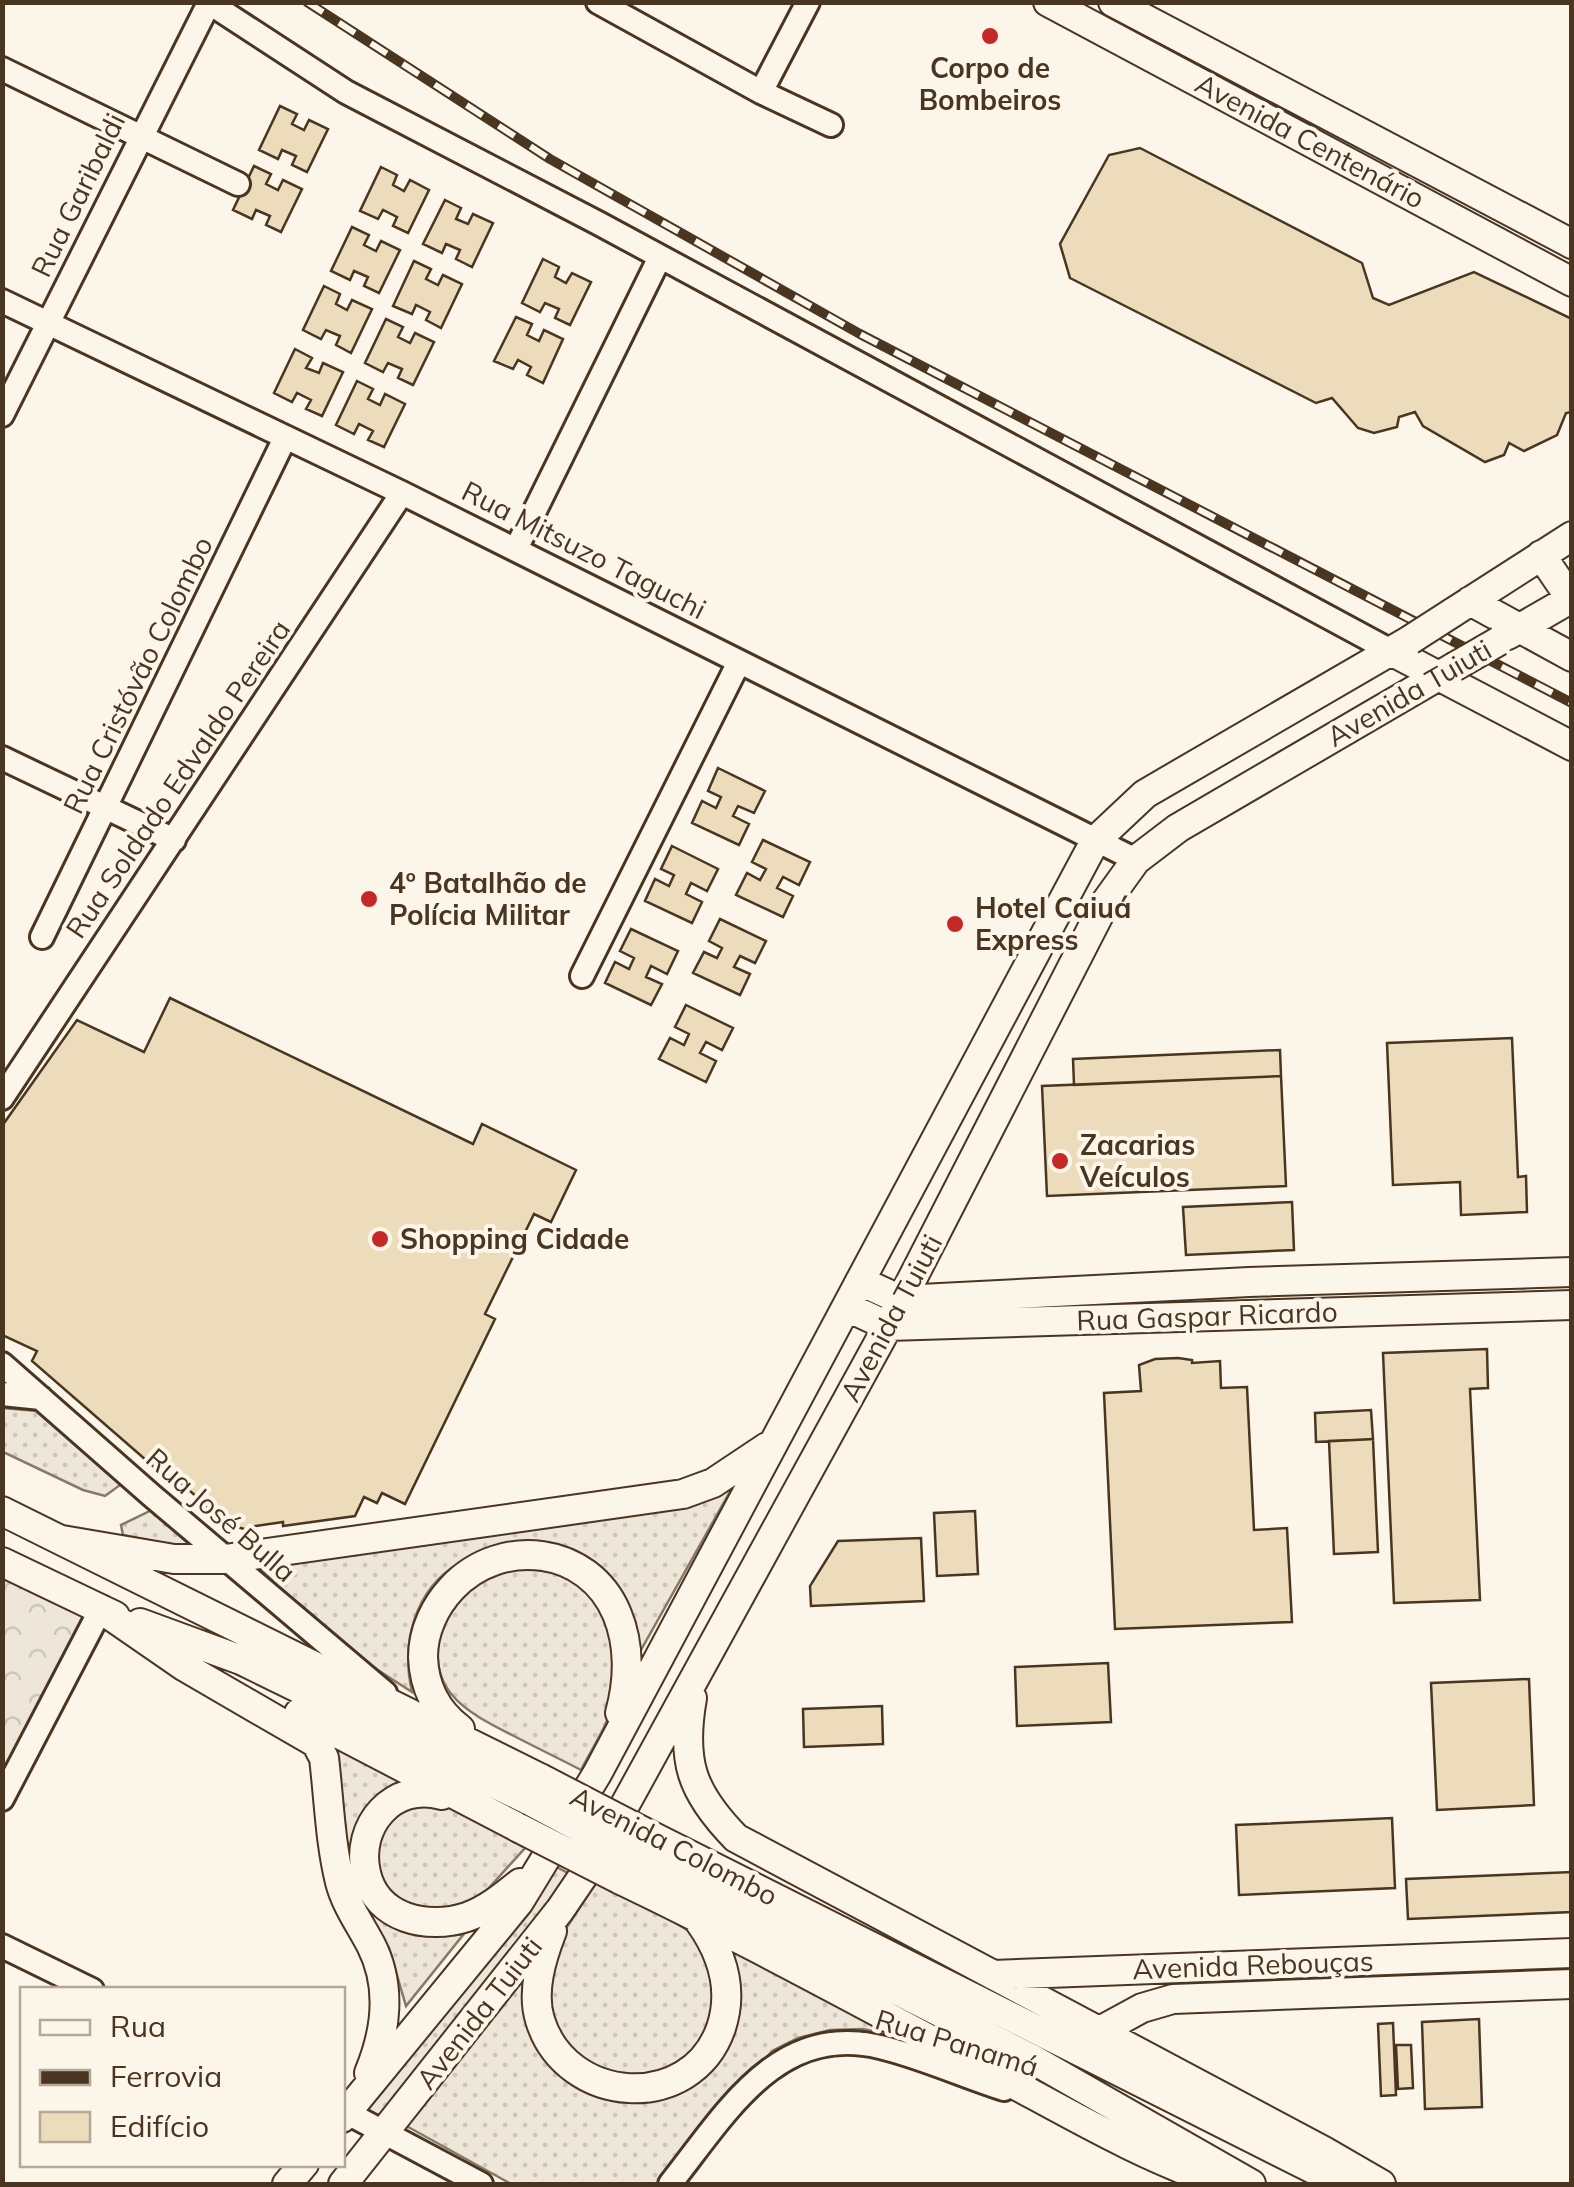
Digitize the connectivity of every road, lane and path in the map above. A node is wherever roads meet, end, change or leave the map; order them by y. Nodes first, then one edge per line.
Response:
1 (598, 2) edge
2 (808, 2) edge
3 (1048, 2) edge
4 (208, 3) edge
5 (1130, 6) edge
6 (1101, 31) junction
7 (2, 70) edge
8 (762, 92) junction
9 (831, 125) dead end
10 (140, 136) junction
11 (238, 184) dead end
12 (1572, 244) edge
13 (660, 256) junction
14 (1572, 282) edge
15 (2, 300) edge
16 (49, 322) junction
17 (2, 415) edge
18 (285, 438) junction
19 (402, 493) junction
20 (1572, 536) edge
21 (516, 549) junction
22 (1542, 555) junction
23 (1571, 598) edge
24 (1461, 607) junction
25 (1509, 635) junction
26 (1400, 646) junction
27 (1572, 657) edge
28 (739, 662) junction
29 (1446, 671) junction
30 (1258, 730) junction
31 (1572, 746) edge
32 (2, 758) edge
33 (1287, 764) junction
34 (107, 808) junction
35 (174, 840) junction
36 (1096, 841) junction
37 (1136, 860) junction
38 (42, 937) dead end
39 (582, 976) dead end
40 (2, 1098) edge
41 (1572, 1272) edge
42 (860, 1281) junction
43 (901, 1300) junction
44 (1572, 1305) edge
45 (847, 1307) junction
46 (964, 1311) junction
47 (888, 1326) junction
48 (2, 1364) edge
49 (2, 1394) edge
50 (41, 1398) junction
51 (772, 1444) junction
52 (2, 1511) edge
53 (62, 1540) junction
54 (225, 1559) junction
55 (2, 1562) edge
56 (102, 1609) junction
57 (696, 1679) junction
58 (403, 1708) junction
59 (498, 1756) junction
60 (597, 1774) junction
61 (535, 1790) junction
62 (2, 1800) edge
63 (472, 1804) junction
64 (631, 1855) junction
65 (544, 1863) junction
66 (560, 1910) junction
67 (695, 1916) junction
68 (2, 1946) edge
69 (1572, 1953) edge
70 (1172, 1968) junction
71 (988, 1975) junction
72 (935, 1978) junction
73 (1572, 1984) edge
74 (86, 1987) edge
75 (1173, 1999) junction
76 (1100, 2032) junction
77 (1066, 2047) junction
78 (1032, 2059) junction
79 (1047, 2102) junction
80 (348, 2110) edge
81 (385, 2131) junction
82 (343, 2184) edge
83 (481, 2184) edge
84 (670, 2184) edge
85 (1222, 2184) edge
86 (1251, 2184) edge
87 (1343, 2184) edge
88 (1381, 2184) edge

1 - 8 street
2 - 8 street
3 - 6 main road, Avenida Centenário
4 - 10 street, Rua Garibaldi
4 - 13 street
5 - 6 street
5 - 12 main road, Avenida Centenário
6 - 14 main road, Avenida Centenário
7 - 10 street
8 - 9 street
10 - 11 street
10 - 16 street, Rua Garibaldi
13 - 21 street
13 - 26 street
15 - 16 street, Rua Mitsuzo Taguchi
16 - 17 street, Rua Garibaldi
16 - 18 street, Rua Mitsuzo Taguchi
18 - 19 street, Rua Mitsuzo Taguchi
18 - 34 street, Rua Cristóvão Colombo
19 - 21 street, Rua Mitsuzo Taguchi
19 - 35 street, Rua Soldado Edvaldo Pereira
20 - 22 main road, Avenida Tuiuti
21 - 28 street, Rua Mitsuzo Taguchi
22 - 23 main road
22 - 24 main road, Avenida Tuiuti
23 - 25 main road, Avenida Tuiuti
24 - 25 main road
24 - 26 main road, Avenida Tuiuti, bridge
25 - 27 main road
25 - 29 main road, Avenida Tuiuti, bridge
26 - 29 main road
26 - 30 main road, Avenida Tuiuti
28 - 36 street, Rua Mitsuzo Taguchi
28 - 39 street
29 - 31 main road
29 - 33 main road, Avenida Tuiuti
30 - 33 main road
30 - 36 main road, Avenida Tuiuti
32 - 34 street
33 - 37 main road, Avenida Tuiuti
34 - 35 street
34 - 38 street, Rua Cristóvão Colombo
35 - 40 street, Rua Soldado Edvaldo Pereira
36 - 37 street, Rua Mitsuzo Taguchi
36 - 42 main road, Avenida Tuiuti
37 - 43 main road, Avenida Tuiuti
41 - 46 main road, Rua Gaspar Ricardo
42 - 43 main road, Rua Gaspar Ricardo
42 - 45 main road, Avenida Tuiuti
43 - 46 main road, Rua Gaspar Ricardo
43 - 47 main road, Avenida Tuiuti
44 - 46 main road, Rua Gaspar Ricardo
45 - 47 main road, Rua Gaspar Ricardo
45 - 51 main road, Avenida Tuiuti
46 - 47 main road, Rua Gaspar Ricardo
47 - 57 main road, Avenida Tuiuti
48 - 50 street, Rua José Bulla
49 - 50 street
50 - 54 street, Rua José Bulla
51 - 54 main road
51 - 60 main road, Avenida Tuiuti
52 - 53 main road, Avenida Colombo
53 - 54 main road
53 - 58 main road, Avenida Colombo
54 - 58 street, Rua José Bulla
55 - 56 main road, Avenida Colombo
56 - 61 main road, Avenida Colombo
56 - 62 street
56 - 63 main road, Avenida Colombo
56 - 80 main road
57 - 66 main road, Avenida Tuiuti
57 - 71 main road
58 - 59 main road, Avenida Colombo
59 - 60 main road
59 - 61 main road, Avenida Colombo
60 - 65 main road, Avenida Tuiuti
61 - 64 main road, Avenida Colombo, bridge
63 - 64 main road, Avenida Colombo, bridge
63 - 65 main road
64 - 67 main road, Avenida Colombo
64 - 72 main road, Avenida Colombo
64 - 78 main road, Avenida Colombo
65 - 80 main road, Avenida Tuiuti
66 - 67 main road
66 - 81 main road, Avenida Tuiuti
67 - 79 main road, Avenida Colombo
68 - 74 street
69 - 70 main road, Avenida Rebouças
70 - 71 main road, Avenida Rebouças
70 - 75 main road
71 - 72 main road, Avenida Rebouças
71 - 76 main road
72 - 77 main road, Avenida Colombo
73 - 75 main road, Avenida Rebouças
75 - 76 main road, Avenida Rebouças
76 - 77 main road, Avenida Rebouças
76 - 88 main road
77 - 78 main road, Avenida Rebouças
77 - 87 main road, Avenida Colombo
78 - 86 main road, Avenida Colombo
79 - 84 street, Rua Panamá
79 - 85 main road, Avenida Colombo
80 - 81 street
81 - 82 main road, Avenida Tuiuti
81 - 83 street

